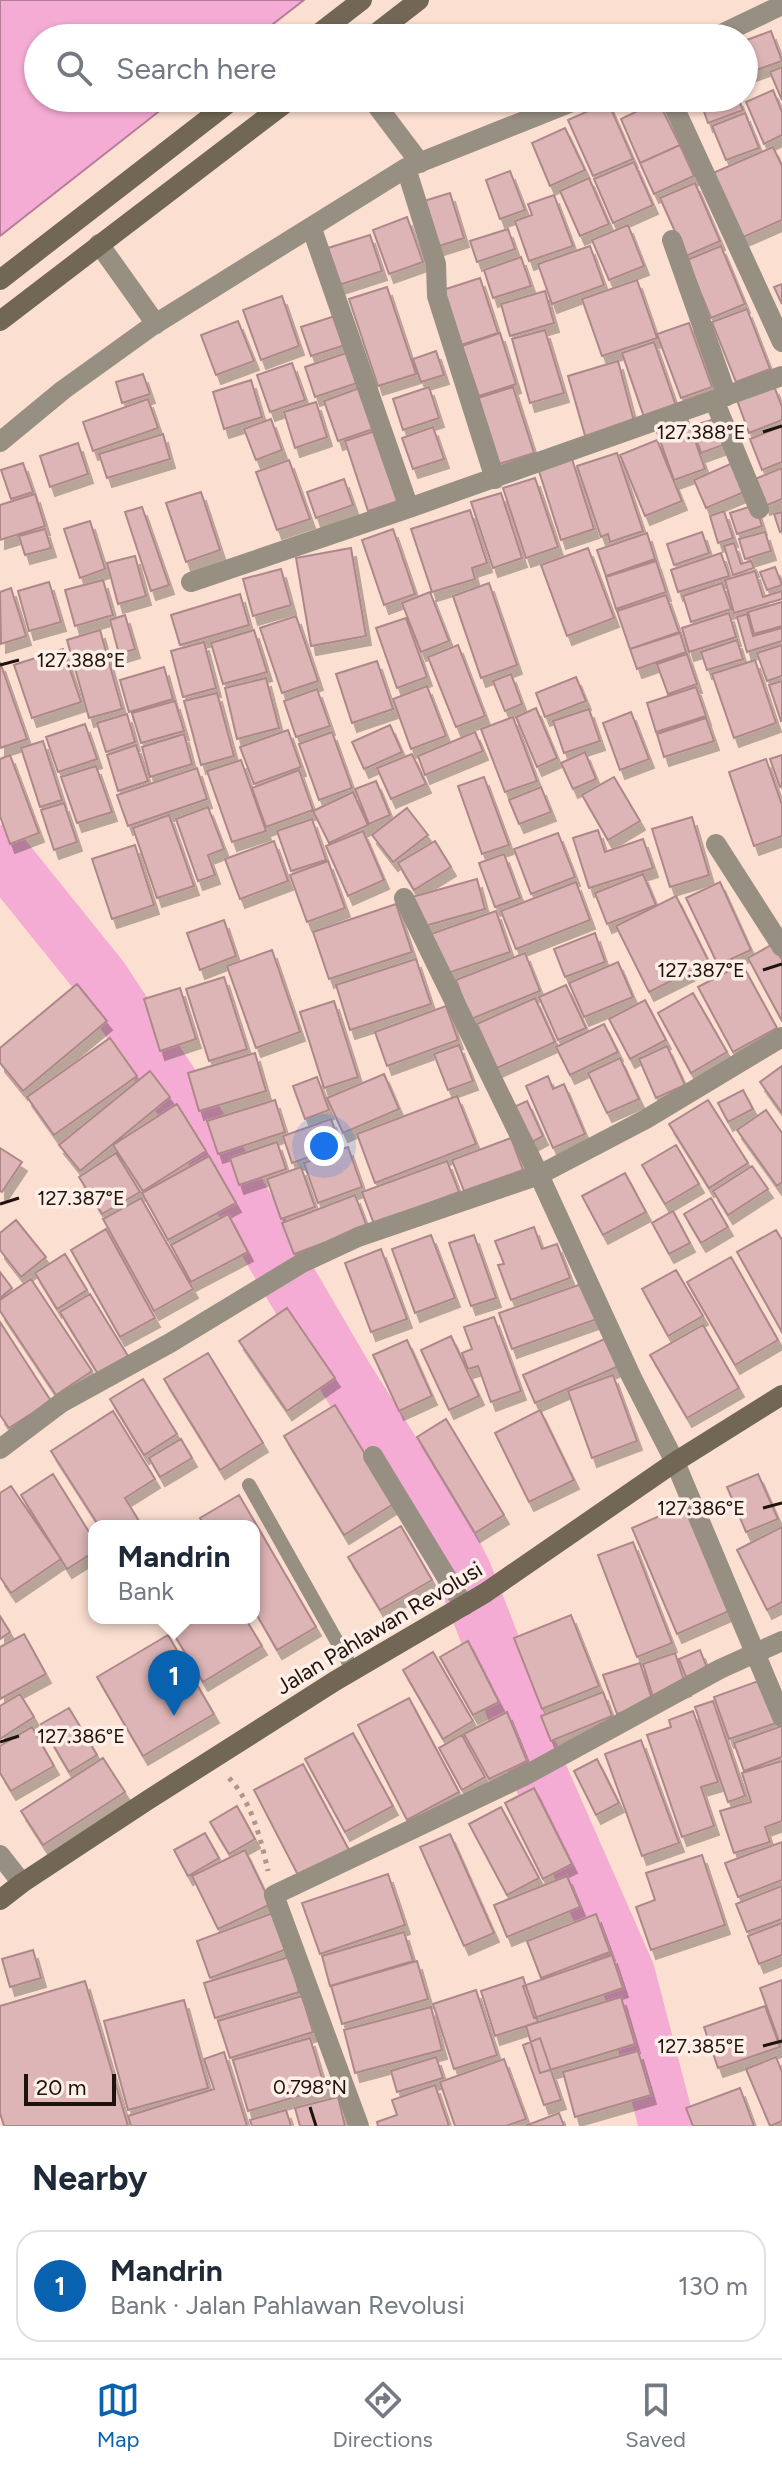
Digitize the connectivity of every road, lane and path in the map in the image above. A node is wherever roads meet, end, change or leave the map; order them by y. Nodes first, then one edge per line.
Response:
1 (362, 0) edge
2 (419, 0) edge
3 (782, 5) edge
4 (331, 24) edge
5 (388, 24) edge
6 (742, 24) edge
7 (217, 112) edge
8 (273, 112) edge
9 (380, 112) edge
10 (543, 112) edge
11 (676, 112) edge
12 (411, 159) junction
13 (312, 229) junction
14 (672, 240) dead end
15 (99, 244) junction
16 (0, 280) edge
17 (0, 321) edge
18 (156, 324) junction
19 (782, 342) edge
20 (782, 376) edge
21 (721, 398) junction
22 (0, 442) edge
23 (495, 479) junction
24 (409, 508) junction
25 (759, 509) dead end
26 (191, 582) dead end
27 (716, 844) dead end
28 (404, 898) dead end
29 (782, 947) edge
30 (782, 1037) edge
31 (539, 1175) junction
32 (782, 1395) edge
33 (0, 1449) edge
34 (373, 1456) dead end
35 (675, 1462) junction
36 (249, 1485) dead end
37 (473, 1600) junction
38 (782, 1641) edge
39 (754, 1655) junction
40 (353, 1670) junction
41 (782, 1717) edge
42 (211, 1759) junction
43 (0, 1855) edge
44 (22, 1883) junction
45 (274, 1895) junction
46 (0, 1900) edge
47 (359, 2126) edge

1 - 4 street
2 - 5 street
3 - 6 street
7 - 16 street
8 - 15 street
9 - 12 street
10 - 12 street
11 - 19 street
12 - 13 street
12 - 23 street
13 - 18 street
13 - 24 street
14 - 21 street
15 - 17 street
15 - 18 street
18 - 22 street
20 - 21 street
21 - 23 street
21 - 25 street
23 - 24 street
24 - 26 street
27 - 29 street
28 - 31 street
30 - 31 street
31 - 33 street
31 - 35 street
32 - 35 street, Jalan Pahlawan Revolusi
34 - 37 street
35 - 37 street, Jalan Pahlawan Revolusi
35 - 39 street
36 - 40 lane
37 - 40 street, Jalan Pahlawan Revolusi
38 - 39 street
39 - 41 street
39 - 45 street
40 - 42 street, Jalan Pahlawan Revolusi
42 - 44 street, Jalan Pahlawan Revolusi
42 - 45 path
43 - 44 street
44 - 46 street, Jalan Pahlawan Revolusi
45 - 47 street

